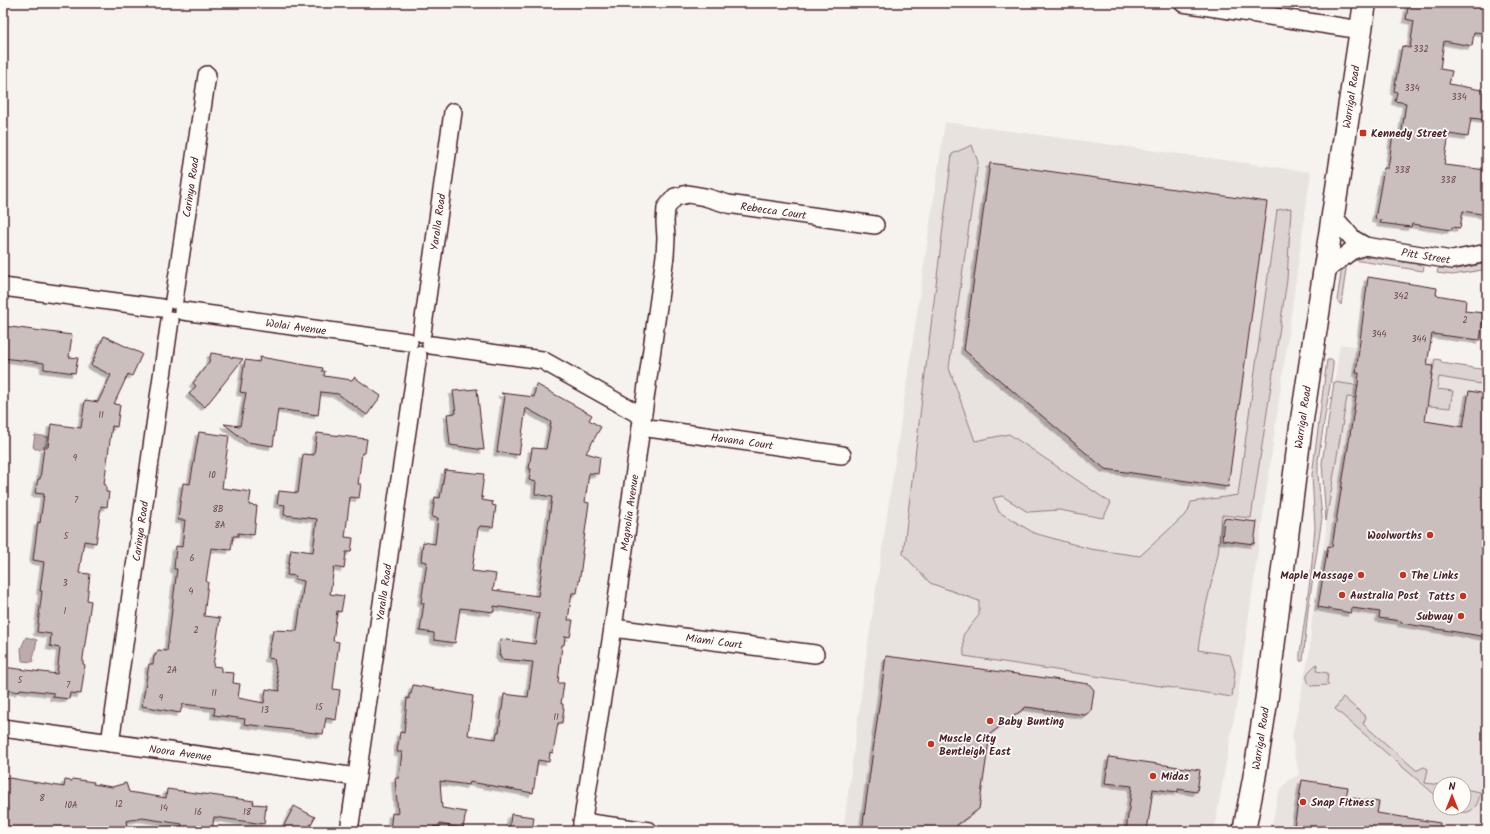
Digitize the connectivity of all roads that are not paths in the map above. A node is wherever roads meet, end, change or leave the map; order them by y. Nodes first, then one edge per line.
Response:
1 (1183, 3) edge
2 (1365, 3) edge
3 (1361, 30) junction
4 (207, 75) dead end
5 (453, 112) dead end
6 (674, 198) joint
7 (1333, 216) junction
8 (875, 225) dead end
9 (1366, 246) junction
10 (1487, 253) edge
11 (1325, 271) junction
12 (3, 287) edge
13 (172, 310) junction
14 (420, 344) junction
15 (641, 422) junction
16 (842, 455) dead end
17 (612, 628) junction
18 (815, 654) dead end
19 (3, 728) edge
20 (110, 743) junction
21 (357, 777) junction
22 (582, 826) edge
23 (349, 831) edge
24 (649, 831) edge
25 (1244, 831) edge

1 - 3 street
2 - 3 highway, Warrigal Road
3 - 7 highway, Warrigal Road
4 - 13 street, Carinya Road
5 - 14 street, Yaralla Road
6 - 8 street, Rebecca Court
6 - 15 street, Magnolia Avenue
7 - 9 street, Pitt Street
7 - 11 highway, Warrigal Road
9 - 10 street, Pitt Street
9 - 11 street
11 - 25 highway, Warrigal Road
12 - 13 street, Wolai Avenue
13 - 14 street, Wolai Avenue
13 - 20 street, Carinya Road
14 - 15 street, Wolai Avenue
14 - 21 street, Yaralla Road
15 - 16 street, Havana Court
15 - 17 street, Magnolia Avenue
17 - 18 street, Miami Court
17 - 22 street, Magnolia Avenue
19 - 20 street, Noora Avenue
20 - 21 street, Noora Avenue
21 - 23 street, Yaralla Road
22 - 24 street

